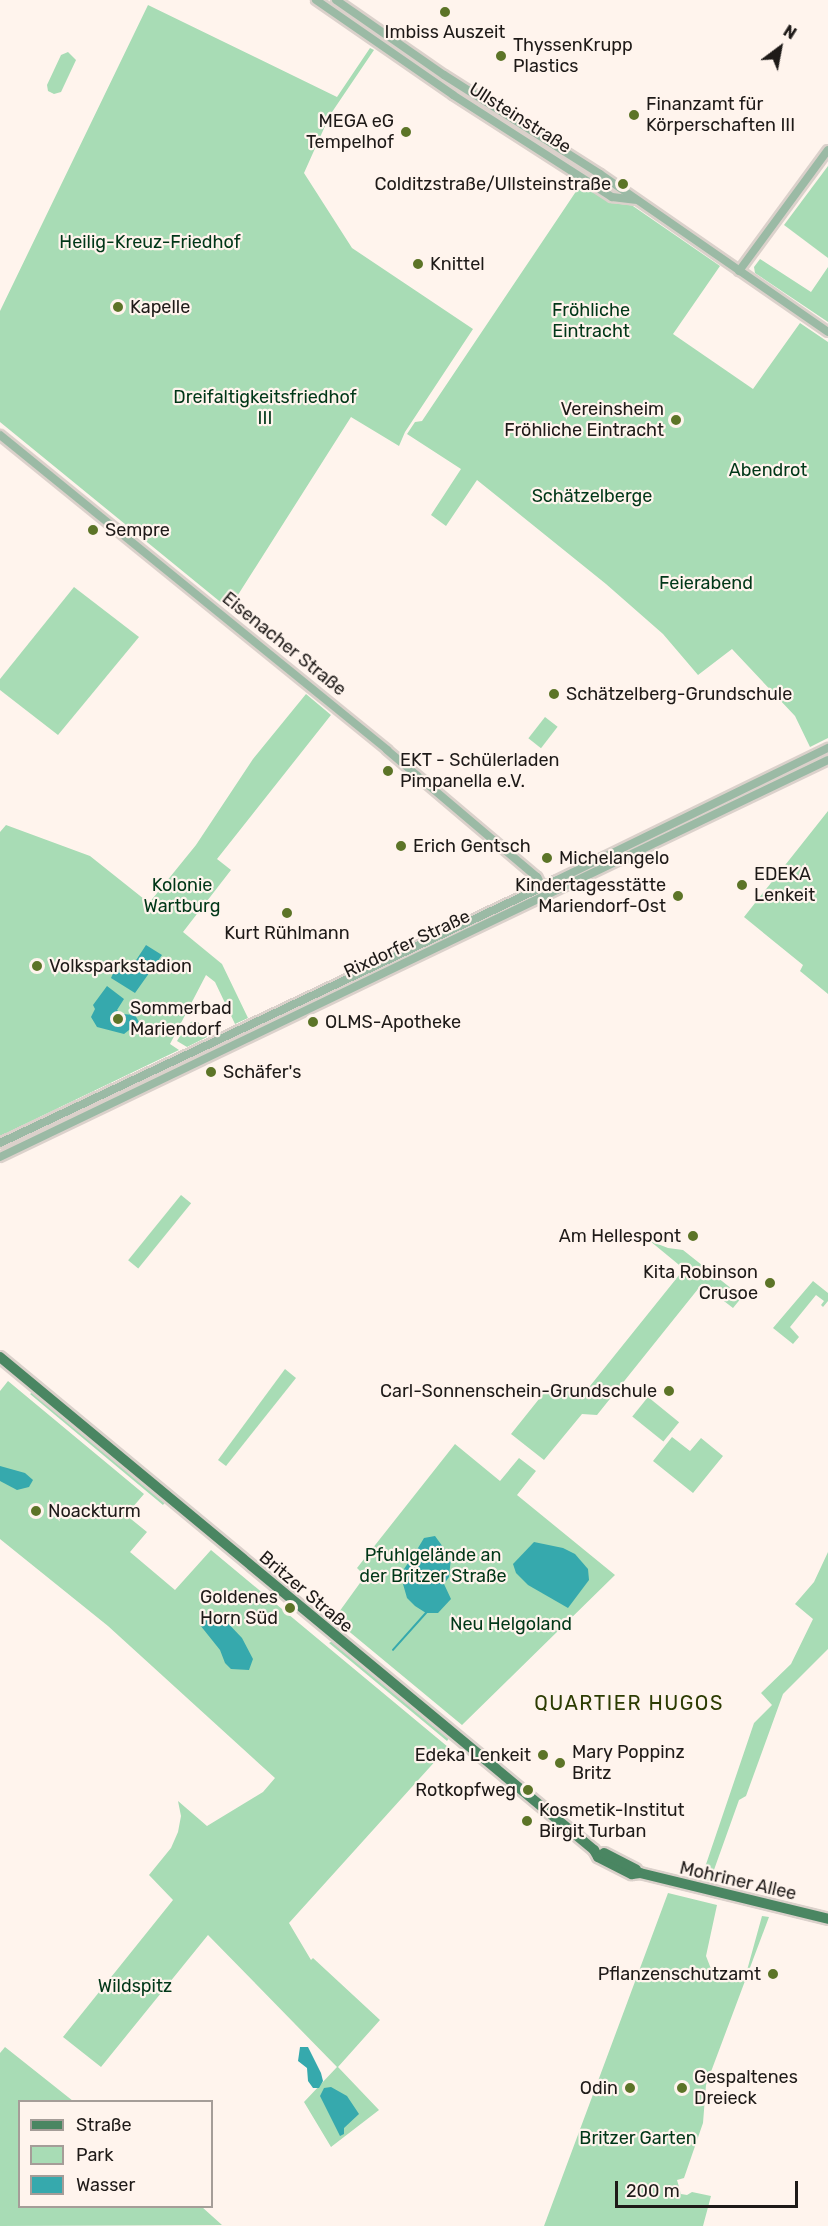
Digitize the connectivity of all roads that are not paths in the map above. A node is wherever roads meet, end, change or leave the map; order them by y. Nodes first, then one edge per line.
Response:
1 (316, 0) edge
2 (336, 0) edge
3 (329, 9) junction
4 (395, 41) junction
5 (388, 51) junction
6 (828, 150) edge
7 (574, 158) junction
8 (568, 167) junction
9 (638, 200) junction
10 (739, 272) junction
11 (828, 332) edge
12 (0, 435) edge
13 (824, 750) edge
14 (827, 760) edge
15 (542, 886) junction
16 (518, 897) junction
17 (523, 908) junction
18 (0, 1143) edge
19 (0, 1157) edge
20 (0, 1357) edge
21 (640, 1873) joint
22 (828, 1919) edge

1 - 3 street, Ullsteinstraße
2 - 3 street, Ullsteinstraße
2 - 4 street, Ullsteinstraße
3 - 5 street, Ullsteinstraße
4 - 5 street
4 - 7 street, Ullsteinstraße
5 - 8 street, Ullsteinstraße
6 - 10 street
7 - 8 street
7 - 9 street, Ullsteinstraße
8 - 9 street, Ullsteinstraße
9 - 10 street, Ullsteinstraße
10 - 11 street, Ullsteinstraße
12 - 15 street, Eisenacher Straße
13 - 14 street
13 - 15 street, Rixdorfer Straße
14 - 17 street, Rixdorfer Straße
15 - 16 street, Rixdorfer Straße
16 - 17 street
16 - 18 street, Rixdorfer Straße
17 - 19 street, Rixdorfer Straße
20 - 21 main road, Britzer Straße
21 - 22 main road, Mohriner Allee

